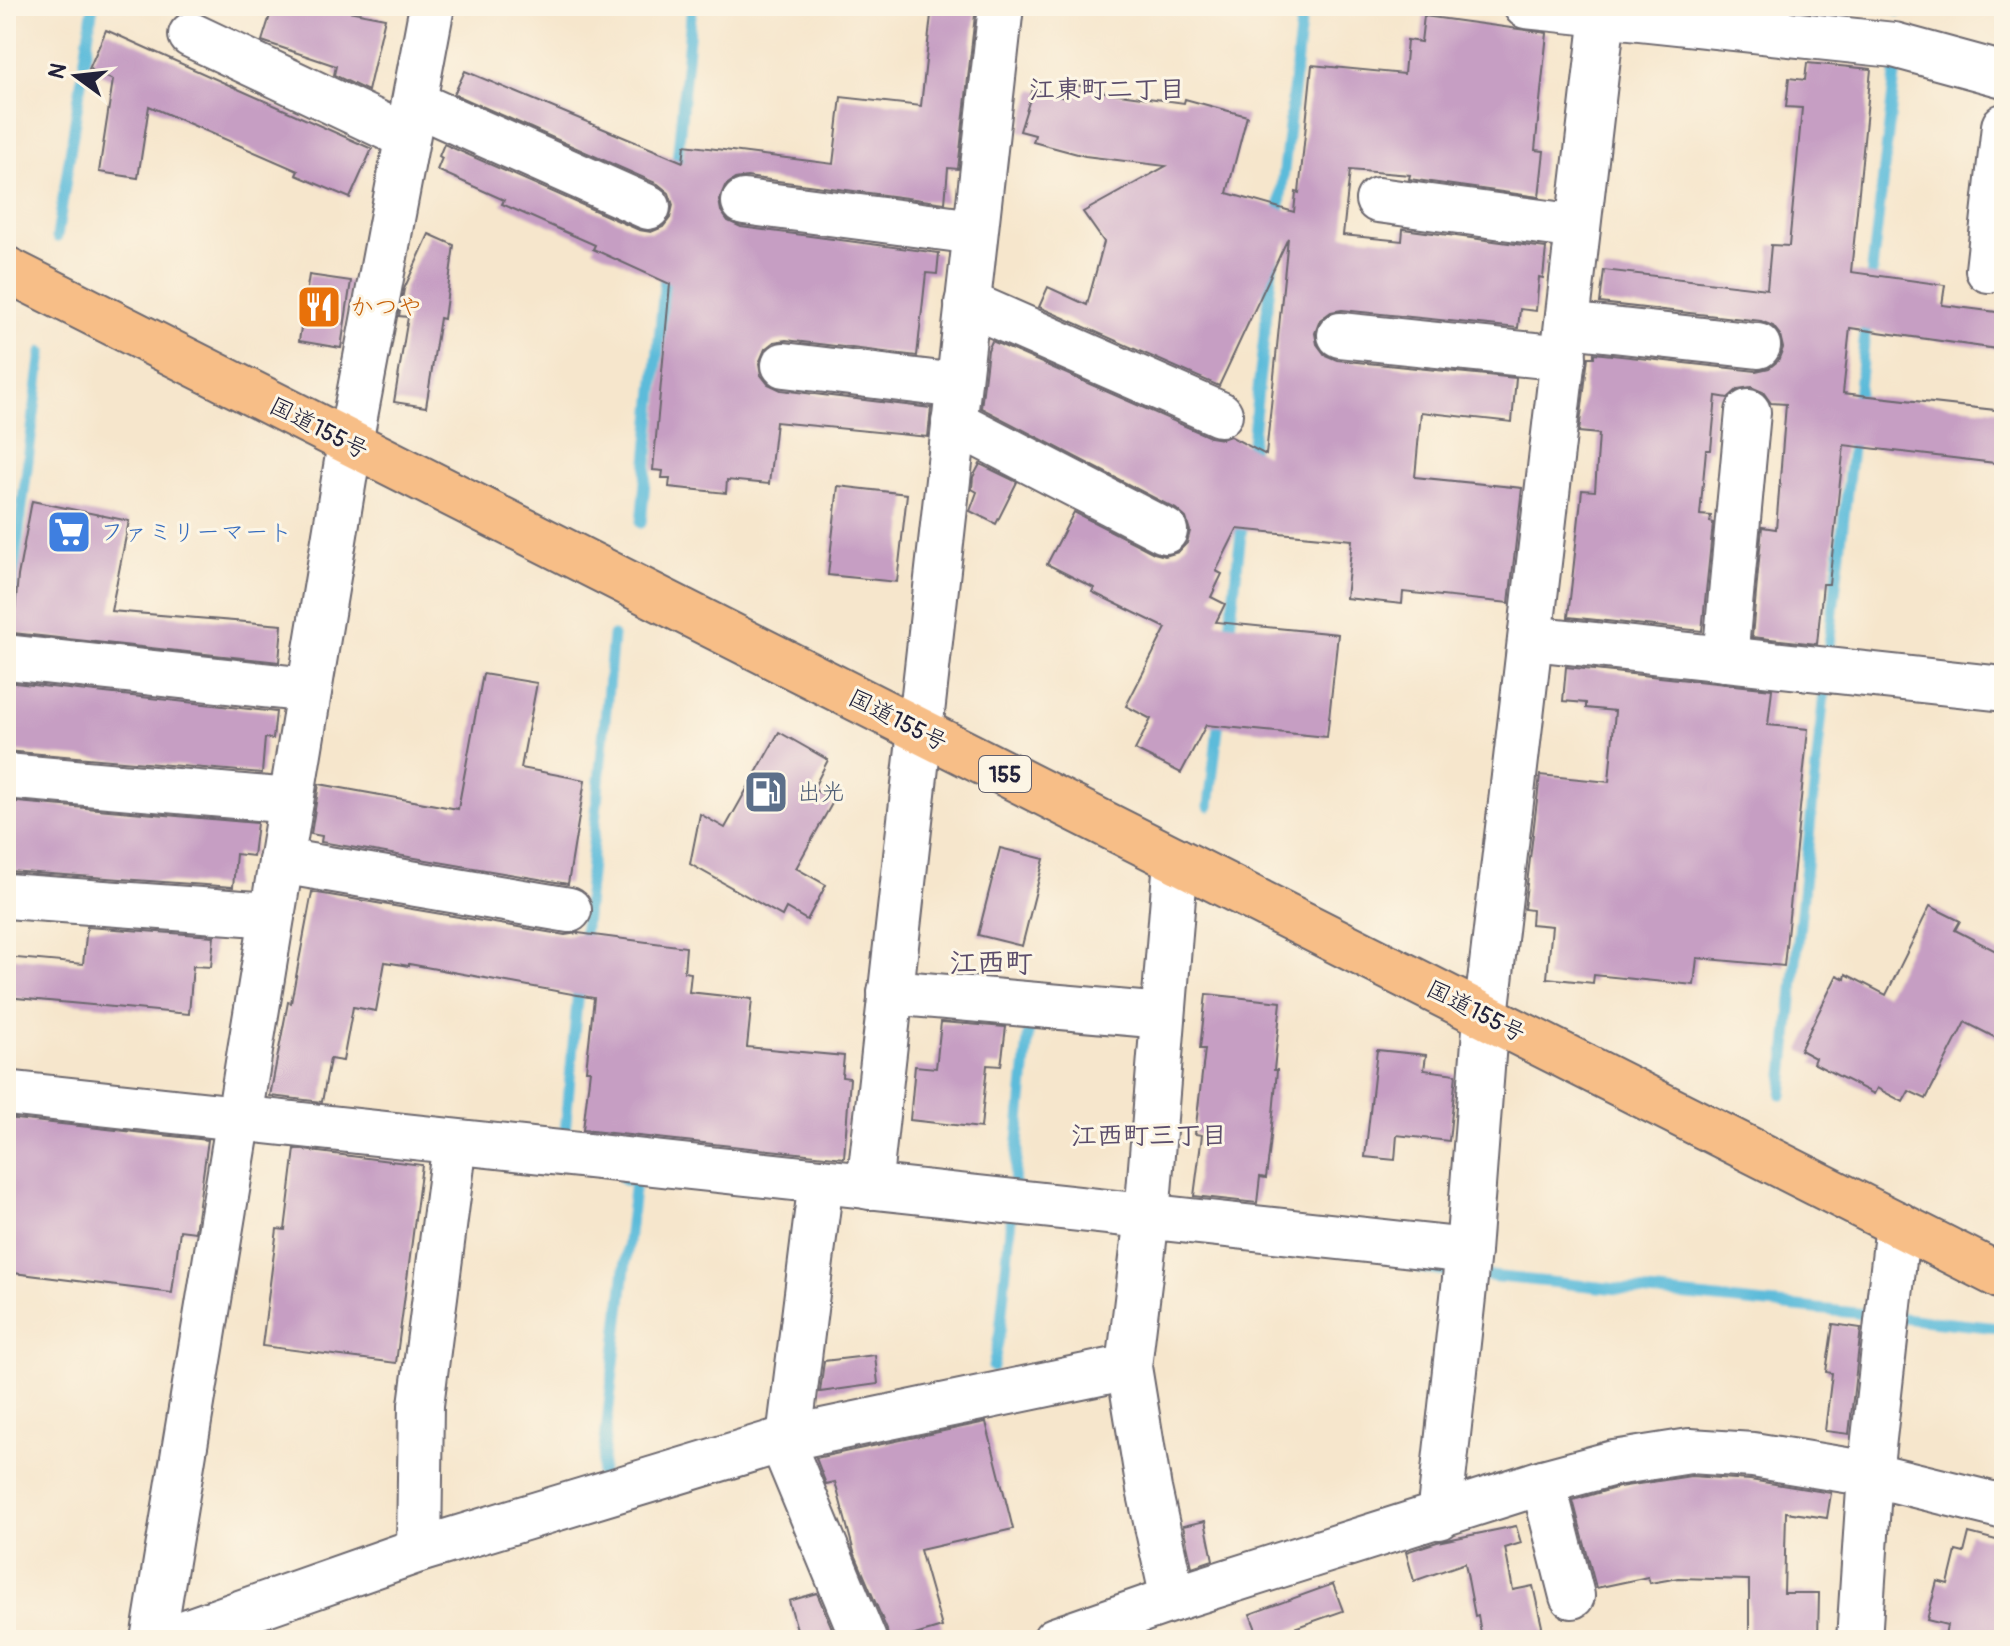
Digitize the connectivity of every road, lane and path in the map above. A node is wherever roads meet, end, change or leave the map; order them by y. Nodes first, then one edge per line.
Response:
1 (432, 6) edge
2 (1001, 6) edge
3 (1526, 6) edge
4 (1604, 10) edge
5 (1808, 21) edge
6 (191, 35) dead end
7 (2002, 66) edge
8 (411, 120) junction
9 (2004, 126) edge
10 (1378, 199) dead end
11 (744, 202) dead end
12 (648, 207) dead end
13 (1578, 227) junction
14 (975, 232) junction
15 (6, 269) edge
16 (1988, 270) dead end
17 (967, 303) junction
18 (1340, 335) dead end
19 (1566, 342) junction
20 (1758, 346) dead end
21 (784, 365) dead end
22 (956, 404) junction
23 (1748, 412) dead end
24 (1220, 414) dead end
25 (350, 443) junction
26 (1165, 531) dead end
27 (1531, 638) junction
28 (6, 657) edge
29 (1725, 659) junction
30 (2004, 689) edge
31 (309, 690) junction
32 (919, 731) junction
33 (6, 776) edge
34 (291, 801) junction
35 (1176, 860) junction
36 (281, 861) junction
37 (6, 896) edge
38 (569, 910) dead end
39 (272, 915) junction
40 (890, 992) junction
41 (1163, 1016) junction
42 (1486, 1016) junction
43 (6, 1093) edge
44 (238, 1119) junction
45 (455, 1142) junction
46 (821, 1181) junction
47 (869, 1187) junction
48 (1147, 1216) junction
49 (1898, 1224) junction
50 (1468, 1251) junction
51 (2004, 1278) edge
52 (1129, 1367) junction
53 (785, 1439) junction
54 (1870, 1474) junction
55 (1543, 1482) junction
56 (2004, 1507) edge
57 (1439, 1517) junction
58 (419, 1550) junction
59 (1572, 1596) dead end
60 (1173, 1599) junction
61 (153, 1640) edge
62 (163, 1640) edge
63 (864, 1640) edge
64 (1055, 1640) edge
65 (1859, 1640) edge

1 - 8 street
2 - 14 street
3 - 4 street
4 - 5 street
4 - 13 street
5 - 7 street
6 - 8 street
8 - 12 street
8 - 25 street
9 - 16 street
10 - 13 street
11 - 14 street
13 - 19 street
14 - 17 street
15 - 25 highway, 国道155号 / 155
17 - 22 street
17 - 24 street
18 - 19 street
19 - 20 street
19 - 27 street
21 - 22 street
22 - 26 street
22 - 32 street
23 - 29 street
25 - 31 street
25 - 32 highway, 国道155号 / 155
27 - 29 street
27 - 42 street
28 - 31 street
29 - 30 street
31 - 34 street
32 - 35 highway, 国道155号 / 155
32 - 40 street
33 - 34 street
34 - 36 street
35 - 41 street
35 - 42 highway, 国道155号 / 155
36 - 38 street
36 - 39 street
37 - 39 street
39 - 44 street
40 - 41 street
40 - 47 street
41 - 48 street
42 - 49 highway, 国道155号 / 155
42 - 50 street
43 - 44 street
44 - 45 street
44 - 61 street
45 - 46 street
45 - 58 street
46 - 47 street
46 - 53 street
47 - 48 street
48 - 50 street
48 - 52 street
49 - 51 highway, 国道155号 / 155
49 - 54 street
50 - 57 street
52 - 53 street
52 - 60 street
53 - 58 street
53 - 63 street
54 - 55 street
54 - 56 street
54 - 65 street
55 - 57 street
55 - 59 street
57 - 60 street
58 - 62 street
60 - 64 street

